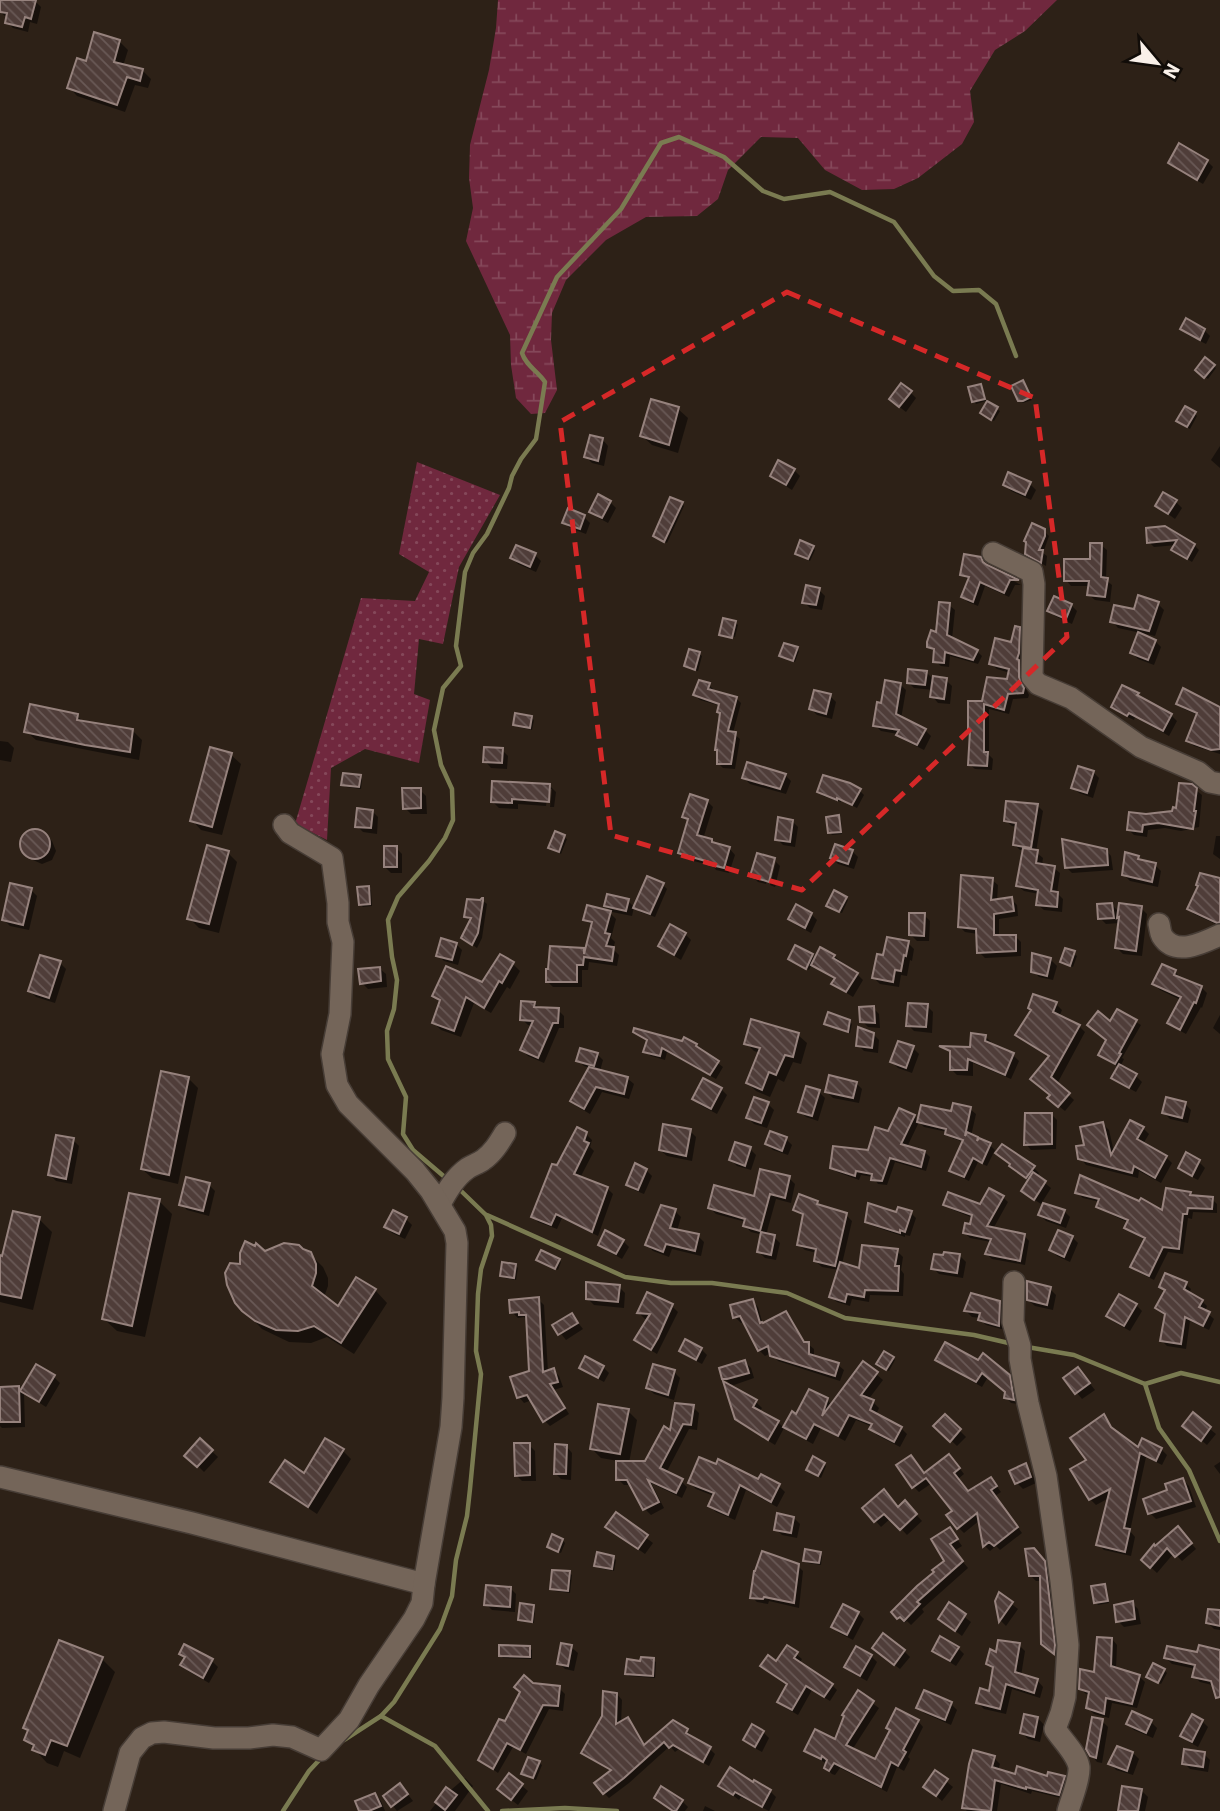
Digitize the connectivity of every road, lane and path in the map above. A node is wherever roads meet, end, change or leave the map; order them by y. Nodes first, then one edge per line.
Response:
1 (993, 553) dead end
2 (1220, 784) edge
3 (284, 825) dead end
4 (1159, 924) dead end
5 (1220, 935) edge
6 (505, 1133) dead end
7 (440, 1204) junction
8 (1014, 1282) dead end
9 (0, 1477) edge
10 (424, 1584) junction
11 (114, 1811) edge
12 (1068, 1811) edge

1 - 2 street
3 - 7 street
4 - 5 street
6 - 7 street
7 - 10 street
8 - 12 street
9 - 10 street
10 - 11 street

